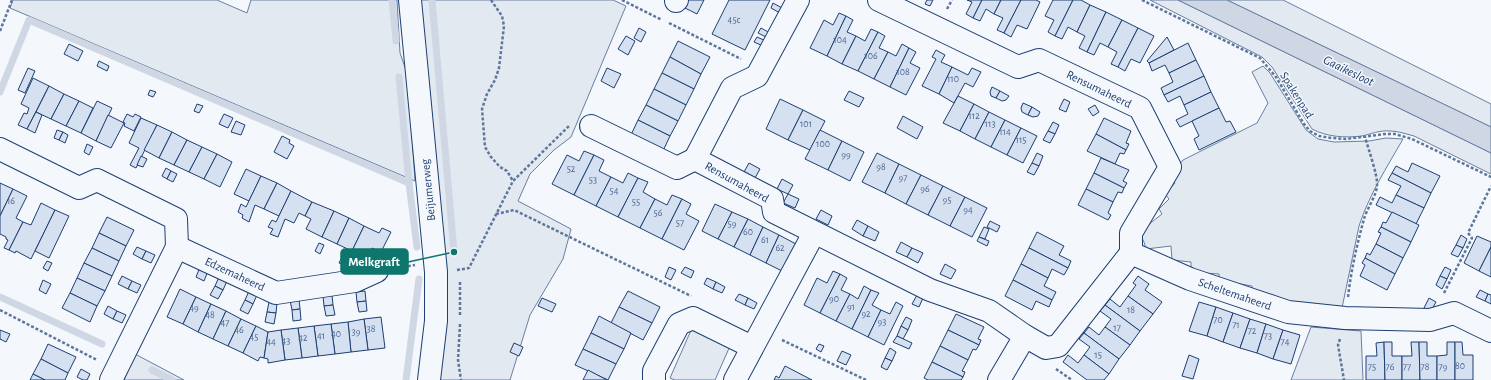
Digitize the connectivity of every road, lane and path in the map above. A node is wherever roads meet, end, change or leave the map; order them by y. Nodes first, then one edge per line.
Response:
1 (12, 0) edge
2 (410, 0) edge
3 (491, 0) edge
4 (622, 0) edge
5 (798, 0) edge
6 (879, 0) edge
7 (1142, 0) edge
8 (0, 31) edge
9 (762, 68) junction
10 (591, 126) joint
11 (1365, 138) junction
12 (0, 149) edge
13 (695, 158) junction
14 (1491, 177) edge
15 (513, 181) junction
16 (1491, 186) edge
17 (496, 214) junction
18 (814, 233) junction
19 (177, 247) junction
20 (1130, 253) junction
21 (436, 267) junction
22 (377, 271) joint
23 (691, 296) dead end
24 (0, 310) edge
25 (1345, 318) junction
26 (1430, 320) junction
27 (1491, 331) edge
28 (1025, 336) junction
29 (757, 339) junction
30 (114, 375) edge
31 (429, 380) edge
32 (654, 380) edge
33 (735, 380) edge
34 (866, 380) edge
35 (999, 380) edge
36 (1344, 380) edge

1 - 8 path
2 - 21 street, Beijumerweg
3 - 15 path
4 - 9 path
5 - 9 street, Rensumaheerd
6 - 20 street, Rensumaheerd
7 - 11 path, Spakenpad
9 - 13 street, Rensumaheerd
10 - 13 street, Rensumaheerd
10 - 15 path
11 - 14 path, Spakenpad
11 - 25 path
12 - 19 street
13 - 18 street, Rensumaheerd
15 - 17 path
16 - 26 path
17 - 21 path
17 - 23 path
18 - 28 street, Rensumaheerd
18 - 29 street
19 - 22 street, Edzemaheerd
19 - 30 street
20 - 25 street, Scheltemaheerd
20 - 28 street, Rensumaheerd
21 - 22 path
21 - 31 street, Beijumerweg
24 - 30 path
25 - 26 street, Scheltemaheerd
25 - 36 path
26 - 27 street, Scheltemaheerd
28 - 35 street
29 - 32 street
29 - 33 street
29 - 34 path

